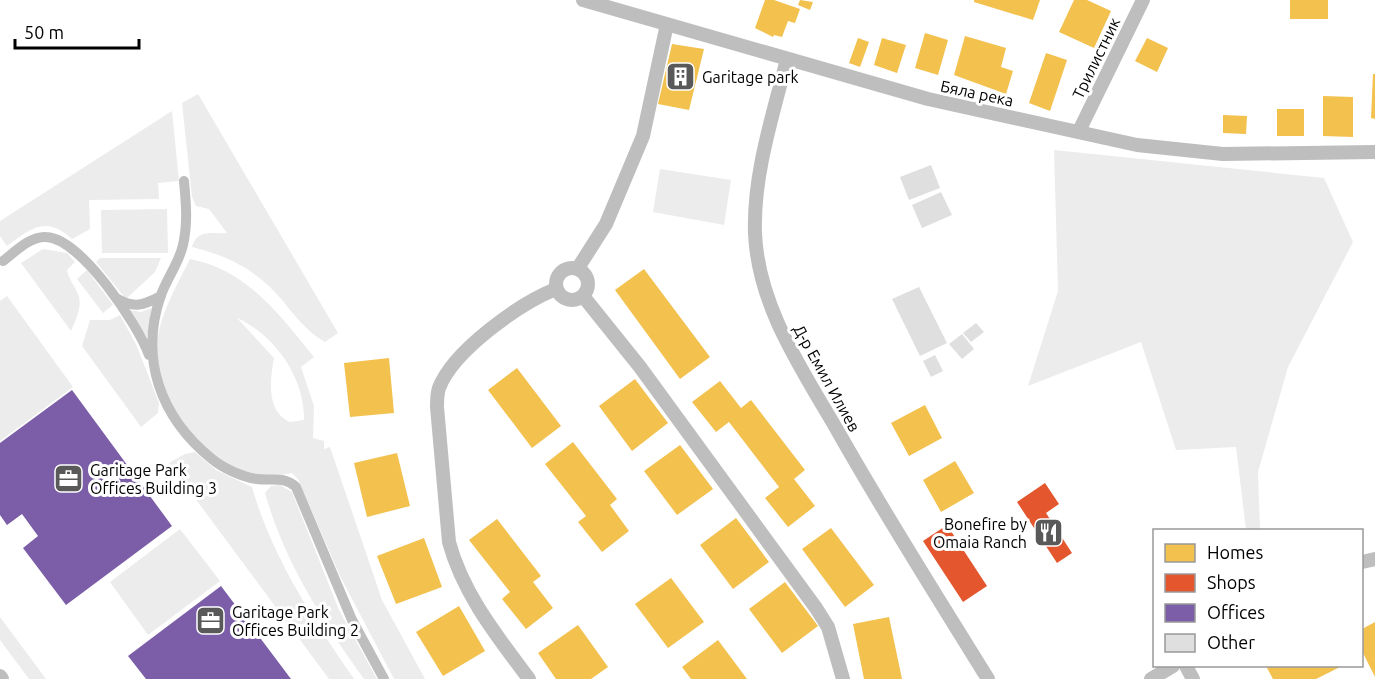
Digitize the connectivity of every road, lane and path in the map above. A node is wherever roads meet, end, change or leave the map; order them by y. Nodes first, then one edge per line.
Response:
1 (583, 0) edge
2 (1143, 0) edge
3 (667, 24) junction
4 (787, 59) junction
5 (1079, 131) junction
6 (1375, 152) edge
7 (184, 181) dead end
8 (3, 261) dead end
9 (578, 268) junction
10 (556, 290) junction
11 (161, 296) junction
12 (583, 296) junction
13 (114, 297) junction
14 (151, 361) junction
15 (1170, 671) edge
16 (384, 679) edge
17 (529, 679) edge
18 (843, 679) edge
19 (988, 679) edge
20 (1151, 679) edge

1 - 3 street, Бяла река
2 - 5 street, Трилистник
3 - 4 street, Бяла река
3 - 9 street
4 - 5 street, Бяла река
4 - 19 street, Д-р Емил Илиев
5 - 6 street, Бяла река
7 - 11 street
8 - 13 street
9 - 10 street
9 - 12 street
10 - 12 street
10 - 17 street
11 - 13 street
11 - 14 street
12 - 18 street
13 - 14 street
14 - 16 street
15 - 20 street

